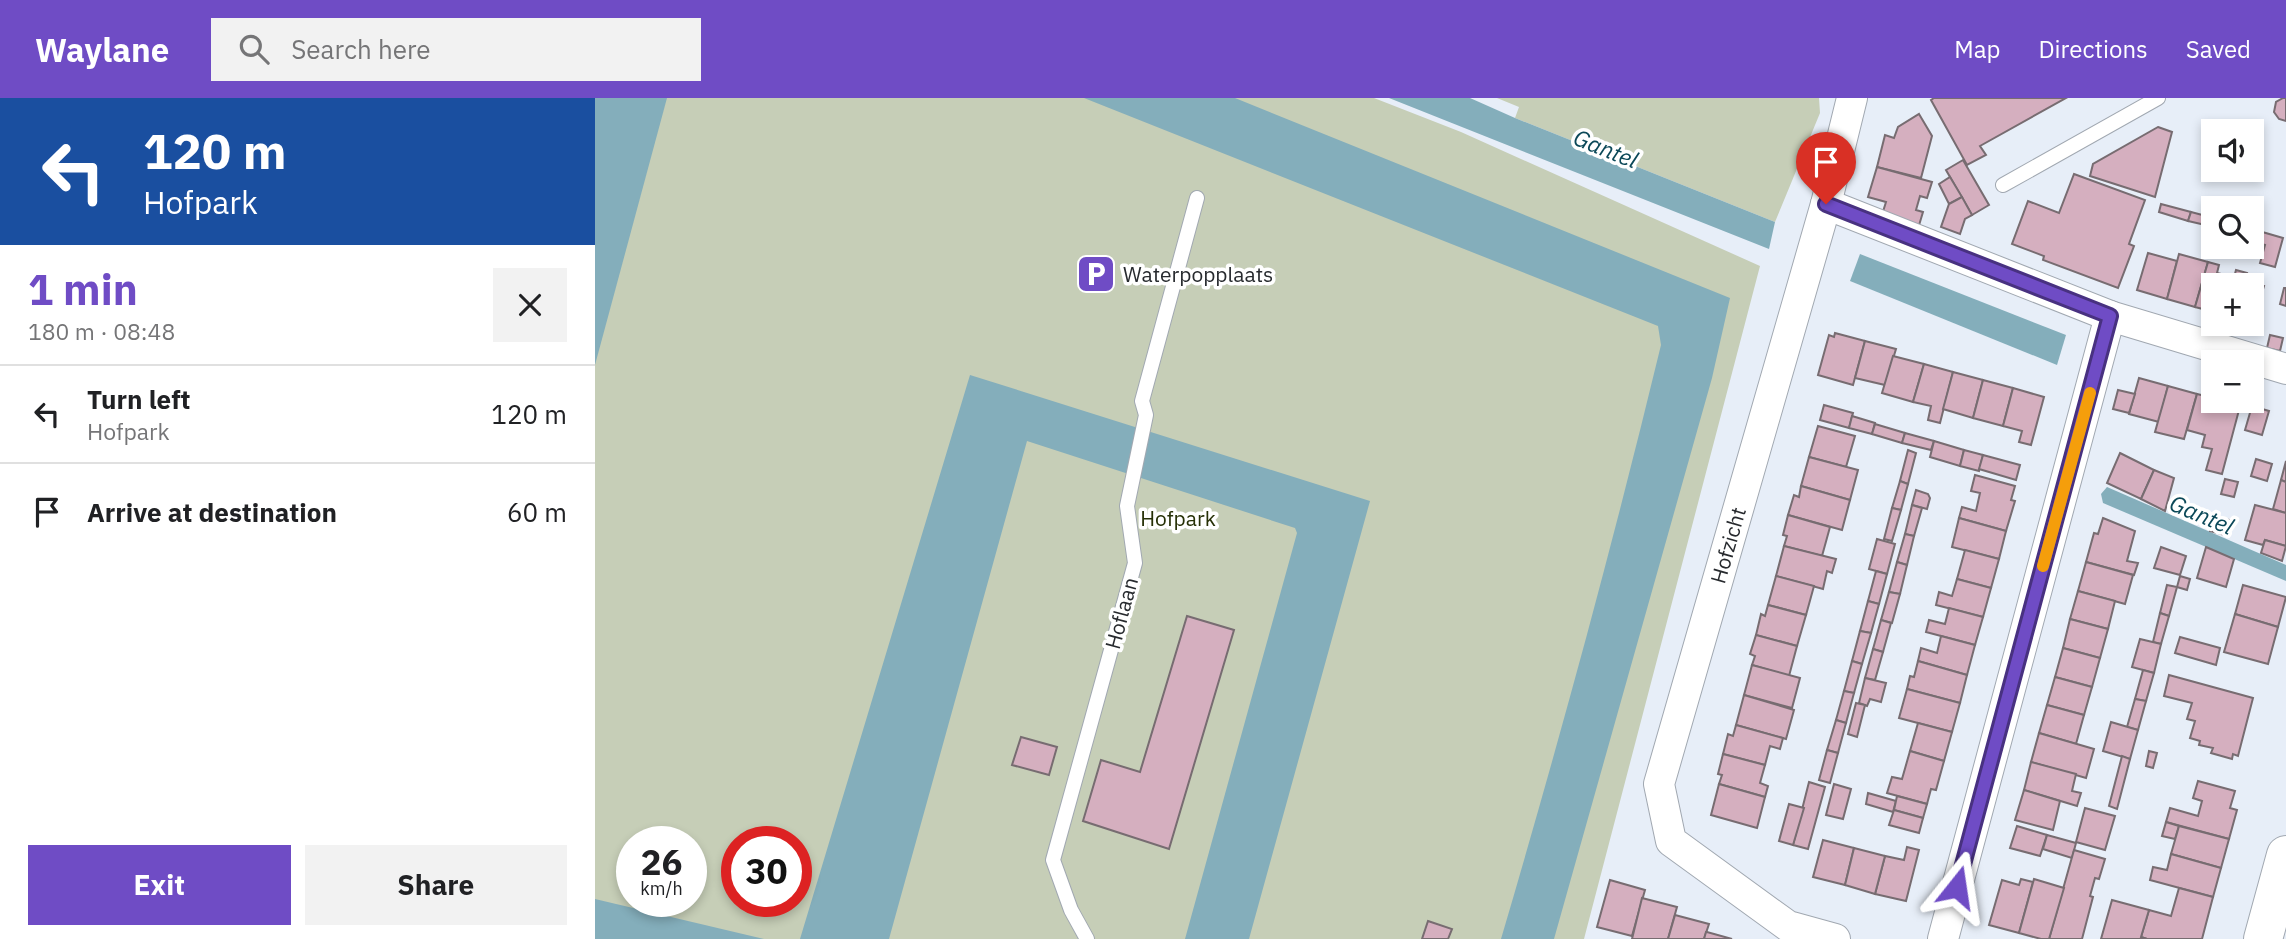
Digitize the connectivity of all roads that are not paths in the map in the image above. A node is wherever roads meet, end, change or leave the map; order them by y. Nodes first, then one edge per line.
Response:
1 (1852, 98) edge
2 (2158, 98) edge
3 (2003, 185) dead end
4 (1196, 198) dead end
5 (1826, 204) junction
6 (2110, 316) junction
7 (2286, 369) edge
8 (2286, 855) edge
9 (1786, 932) edge
10 (1087, 939) edge
11 (1835, 939) edge
12 (1943, 939) edge
13 (2263, 939) edge

1 - 5 street, Hofzicht
2 - 3 lane
4 - 10 lane, Hoflaan
5 - 6 street
5 - 9 street, Hofzicht
6 - 7 street
6 - 12 street
8 - 13 street
9 - 11 street

